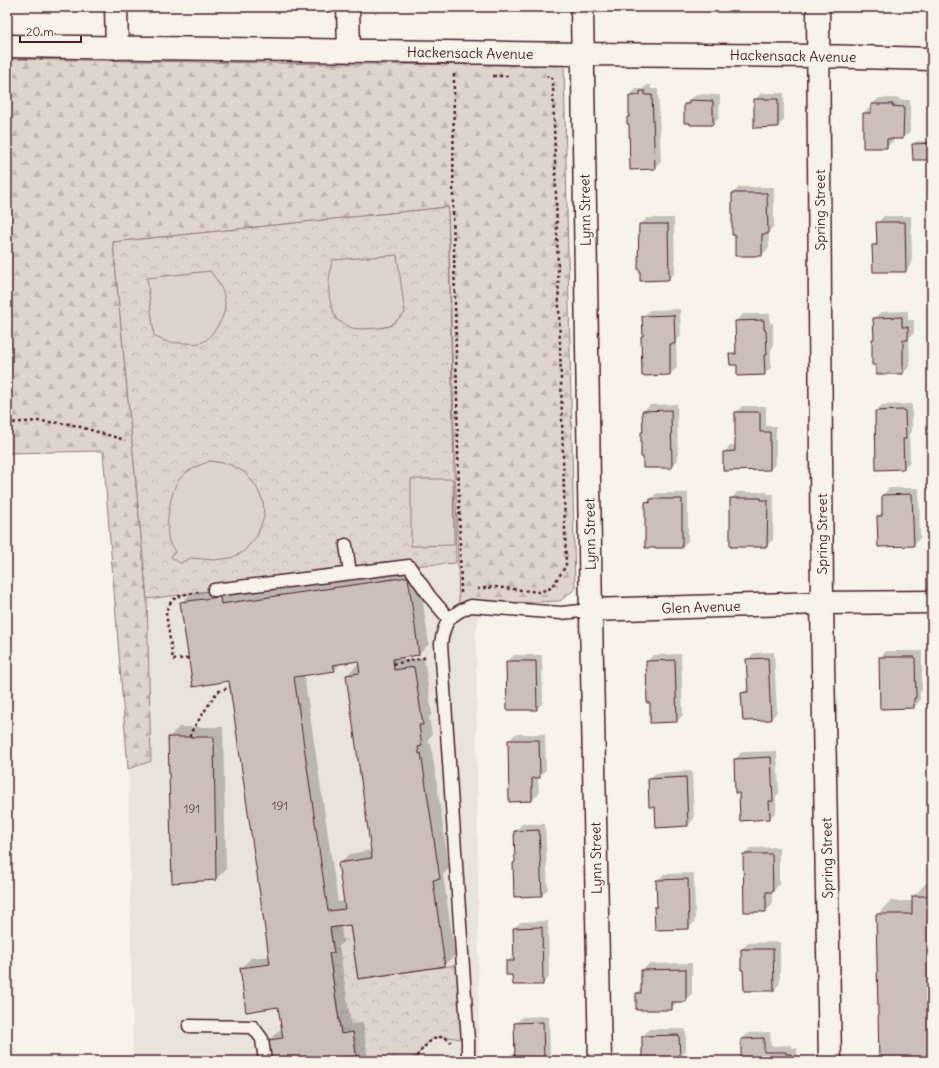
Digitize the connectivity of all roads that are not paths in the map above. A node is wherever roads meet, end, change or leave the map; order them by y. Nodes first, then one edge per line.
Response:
1 (116, 7) edge
2 (348, 7) edge
3 (582, 7) edge
4 (818, 7) edge
5 (7, 46) edge
6 (117, 48) junction
7 (349, 51) junction
8 (583, 54) junction
9 (819, 56) junction
10 (932, 59) edge
11 (346, 544) dead end
12 (350, 573) junction
13 (214, 590) road end
14 (932, 602) edge
15 (822, 603) junction
16 (591, 610) junction
17 (449, 619) junction
18 (189, 1026) dead end
19 (266, 1061) edge
20 (468, 1061) edge
21 (600, 1061) edge
22 (830, 1061) edge

1 - 6 street
2 - 7 street
3 - 8 street, Lynn Street
4 - 9 street, Spring Street
5 - 6 street, Hackensack Avenue
6 - 7 street, Hackensack Avenue
7 - 8 street, Hackensack Avenue
8 - 9 street, Hackensack Avenue
8 - 16 street, Lynn Street
9 - 10 street, Hackensack Avenue
9 - 15 street, Spring Street
11 - 12 lane
12 - 13 lane
12 - 17 lane
14 - 15 street, Glen Avenue
15 - 16 street, Glen Avenue
15 - 22 street, Spring Street
16 - 17 lane, Glen Avenue
16 - 21 street, Lynn Street
17 - 20 lane
18 - 19 lane

